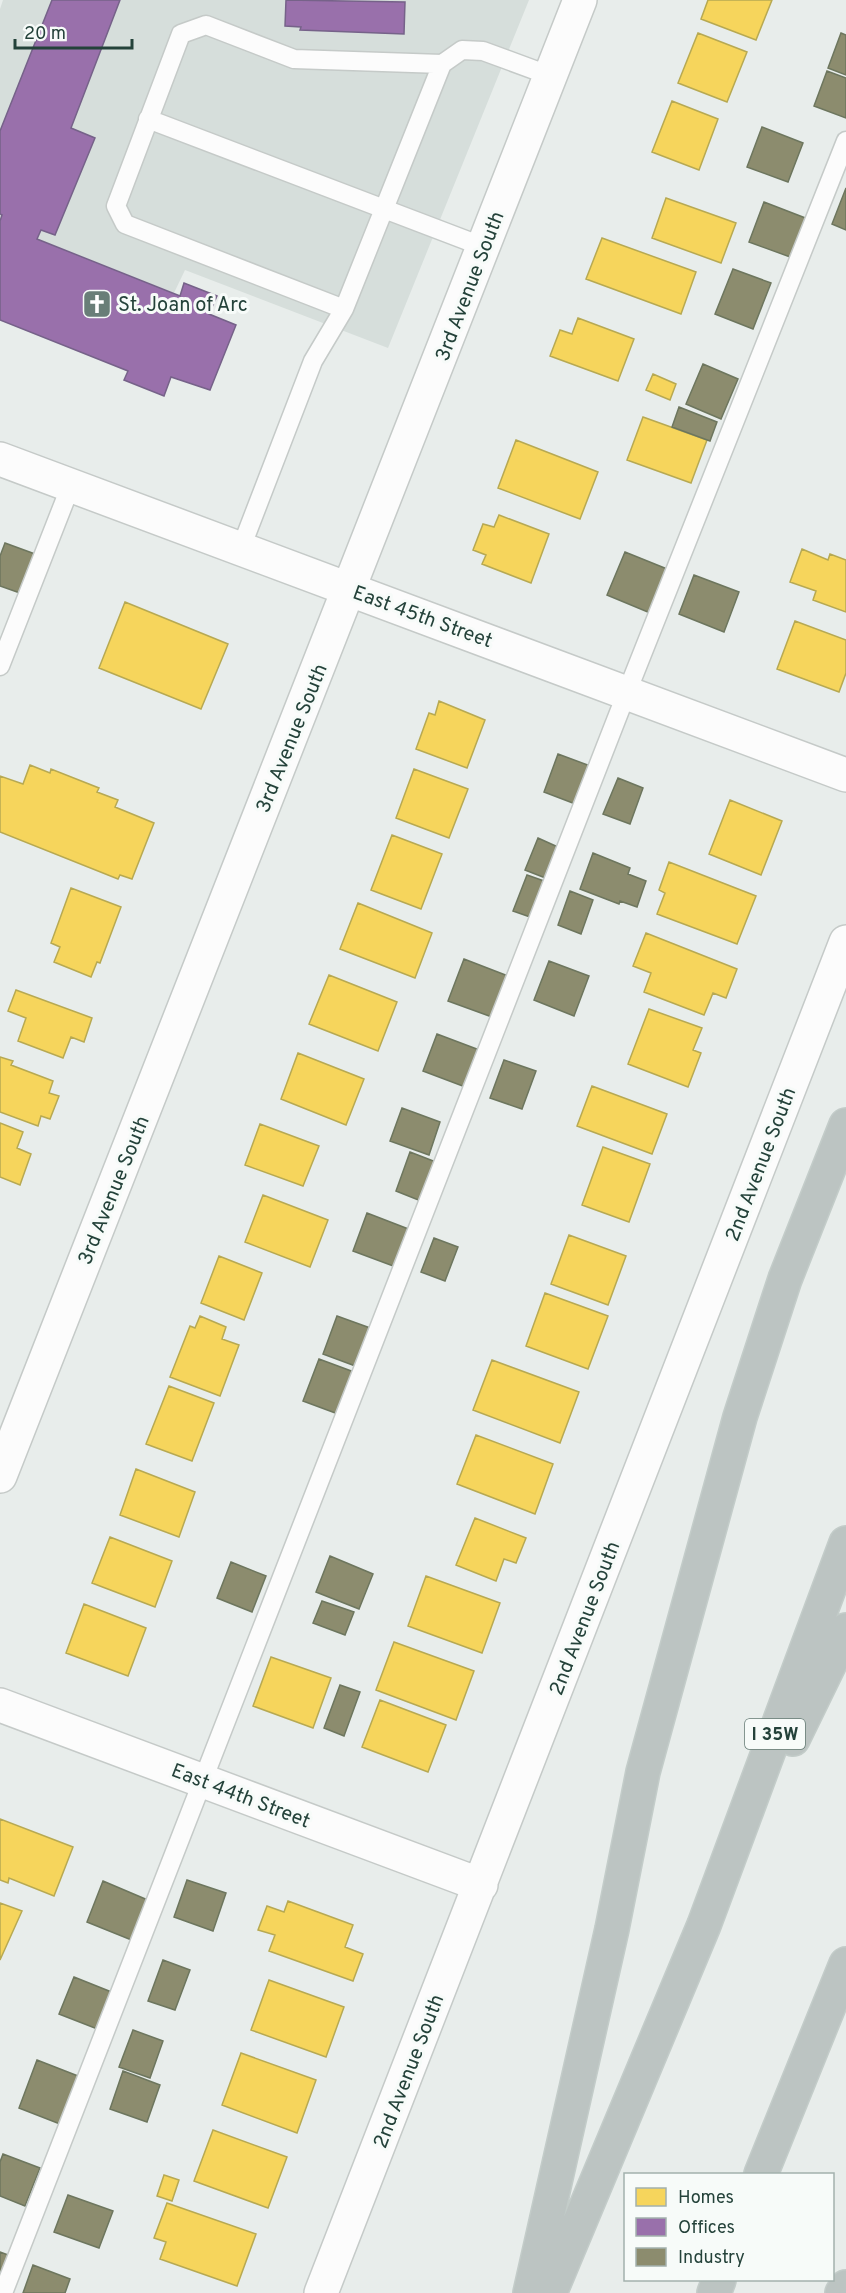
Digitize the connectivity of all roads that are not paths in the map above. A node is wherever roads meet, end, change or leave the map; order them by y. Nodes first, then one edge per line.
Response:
1 (580, 0) edge
2 (442, 64) junction
3 (551, 76) junction
4 (148, 119) junction
5 (846, 141) edge
6 (384, 209) junction
7 (484, 247) junction
8 (344, 309) junction
9 (0, 459) edge
10 (71, 485) junction
11 (241, 548) junction
12 (350, 589) junction
13 (0, 666) edge
14 (627, 692) junction
15 (846, 775) edge
16 (846, 942) edge
17 (846, 1125) edge
18 (0, 1476) edge
19 (846, 1543) edge
20 (846, 1630) edge
21 (0, 1706) edge
22 (204, 1781) junction
23 (481, 1885) junction
24 (704, 1924) junction
25 (846, 1964) edge
26 (763, 2173) edge
27 (846, 2287) edge
28 (3, 2293) edge
29 (321, 2293) edge
30 (530, 2293) edge
31 (550, 2293) edge
32 (842, 2293) edge

1 - 3 street, 3rd Avenue South
2 - 3 lane
2 - 4 lane
2 - 6 lane
3 - 7 street, 3rd Avenue South
4 - 6 lane
4 - 8 lane
5 - 14 lane
6 - 7 lane
6 - 8 lane
7 - 12 street, 3rd Avenue South
8 - 11 lane
9 - 10 street, East 45th Street
10 - 11 street, East 45th Street
10 - 13 lane
11 - 12 street, East 45th Street
12 - 14 street, East 45th Street
12 - 18 street, 3rd Avenue South
14 - 15 street, East 45th Street
14 - 22 lane
16 - 23 street, 2nd Avenue South
17 - 30 highway
19 - 24 highway, I 35W
20 - 24 highway
21 - 22 street, East 44th Street
22 - 23 street, East 44th Street
22 - 28 lane
23 - 29 street, 2nd Avenue South
24 - 31 highway, I 35W
25 - 26 highway
27 - 32 highway

